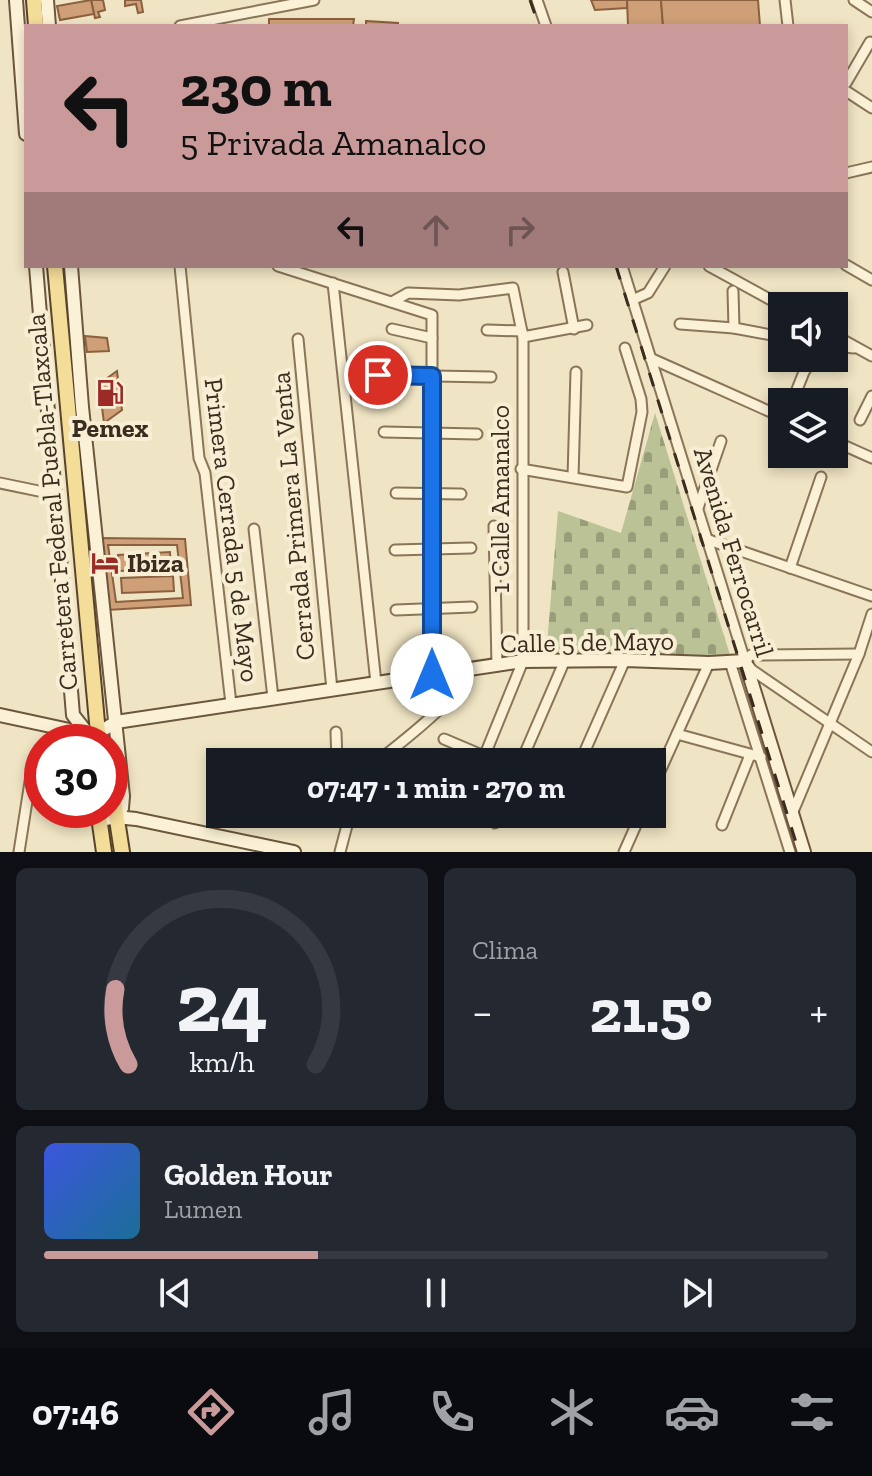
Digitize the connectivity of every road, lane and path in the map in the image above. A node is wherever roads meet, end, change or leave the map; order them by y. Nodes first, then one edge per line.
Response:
1 (16, 0) edge
2 (34, 0) edge
3 (47, 0) edge
4 (314, 0) edge
5 (537, 0) edge
6 (785, 0) edge
7 (854, 0) edge
8 (872, 12) edge
9 (36, 24) edge
10 (49, 24) edge
11 (190, 24) edge
12 (545, 24) edge
13 (788, 24) edge
14 (870, 42) dead end
15 (23, 54) edge
16 (848, 80) edge
17 (24, 81) edge
18 (848, 92) edge
19 (872, 108) edge
20 (872, 167) edge
21 (848, 173) edge
22 (848, 266) edge
23 (36, 268) edge
24 (55, 268) edge
25 (71, 268) edge
26 (180, 268) edge
27 (284, 268) edge
28 (623, 268) edge
29 (664, 268) edge
30 (712, 268) edge
31 (737, 268) edge
32 (563, 272) dead end
33 (872, 280) edge
34 (333, 283) junction
35 (735, 286) junction
36 (632, 300) junction
37 (768, 300) edge
38 (392, 302) junction
39 (680, 324) dead end
40 (587, 325) dead end
41 (734, 328) junction
42 (392, 329) dead end
43 (574, 329) junction
44 (487, 330) dead end
45 (522, 334) junction
46 (768, 334) edge
47 (432, 338) junction
48 (298, 339) dead end
49 (848, 343) edge
50 (625, 348) dead end
51 (848, 348) edge
52 (860, 349) junction
53 (872, 356) edge
54 (650, 358) junction
55 (576, 372) dead end
56 (378, 375) dead end
57 (432, 376) junction
58 (491, 377) dead end
59 (872, 396) edge
60 (768, 411) edge
61 (860, 420) dead end
62 (384, 432) dead end
63 (433, 434) junction
64 (477, 434) dead end
65 (721, 441) dead end
66 (848, 447) edge
67 (872, 458) edge
68 (521, 469) junction
69 (573, 477) junction
70 (821, 477) dead end
71 (0, 483) edge
72 (396, 493) dead end
73 (431, 493) junction
74 (53, 494) junction
75 (461, 494) dead end
76 (698, 508) junction
77 (494, 526) dead end
78 (254, 529) dead end
79 (706, 539) junction
80 (471, 548) dead end
81 (432, 549) junction
82 (395, 550) dead end
83 (790, 568) junction
84 (872, 596) edge
85 (103, 600) junction
86 (86, 607) junction
87 (472, 607) dead end
88 (432, 608) junction
89 (396, 610) dead end
90 (872, 614) edge
91 (64, 616) junction
92 (859, 654) junction
93 (565, 660) junction
94 (625, 660) junction
95 (523, 661) junction
96 (745, 661) junction
97 (730, 662) junction
98 (709, 663) junction
99 (497, 666) junction
100 (466, 670) junction
101 (432, 675) junction
102 (376, 683) junction
103 (332, 690) junction
104 (273, 698) junction
105 (231, 704) junction
106 (0, 715) edge
107 (116, 722) junction
108 (831, 722) junction
109 (38, 724) edge
110 (82, 724) edge
111 (95, 724) edge
112 (114, 724) edge
113 (336, 732) dead end
114 (677, 734) junction
115 (444, 739) dead end
116 (337, 748) edge
117 (394, 748) edge
118 (462, 748) edge
119 (487, 748) edge
120 (527, 748) edge
121 (586, 748) edge
122 (872, 752) edge
123 (755, 756) junction
124 (666, 758) edge
125 (792, 814) junction
126 (128, 818) edge
127 (24, 820) edge
128 (722, 825) dead end
129 (101, 828) edge
130 (118, 828) edge
131 (346, 828) edge
132 (635, 828) edge
133 (787, 849) edge
134 (19, 852) edge
135 (104, 852) edge
136 (122, 852) edge
137 (294, 852) edge
138 (340, 852) edge
139 (624, 852) edge
140 (804, 852) edge

1 - 15 main road
2 - 9 main road
3 - 10 main road
4 - 11 street
5 - 12 street
6 - 13 street
7 - 8 street
14 - 16 street
15 - 17 main road
18 - 19 street
20 - 21 street
22 - 33 street
23 - 74 main road, Carretera Federal Puebla-Tlaxcala
24 - 86 main road, Carretera Federal Puebla-Tlaxcala
25 - 85 main road, Carretera Federal Puebla-Tlaxcala
26 - 105 street, Primera Cerrada 5 de Mayo
27 - 34 street
28 - 36 street, Avenida Ferrocarril
29 - 36 street
30 - 35 street
31 - 35 street
32 - 43 street
34 - 38 street
34 - 102 street
35 - 37 street
35 - 41 street
36 - 54 street, Avenida Ferrocarril
38 - 45 street, 1 Calle Amanalco
38 - 47 street
39 - 41 street
40 - 43 street
41 - 46 street
42 - 47 street
43 - 45 street
44 - 45 street
45 - 68 street, 1 Calle Amanalco
47 - 57 street
48 - 103 street, Cerrada Primera La Venta
49 - 52 street
50 - 69 street
51 - 52 street
52 - 53 street
54 - 60 street
54 - 76 street, Avenida Ferrocarril
55 - 69 street
56 - 57 street
57 - 58 street
57 - 63 street
59 - 61 street
62 - 63 street
63 - 64 street
63 - 73 street
65 - 76 street
66 - 67 street
68 - 69 street
68 - 95 street, 1 Calle Amanalco
70 - 83 street
71 - 74 street
72 - 73 street
73 - 75 street
73 - 81 street
74 - 91 main road, Carretera Federal Puebla-Tlaxcala
76 - 79 street, Avenida Ferrocarril
77 - 99 street
78 - 104 street
79 - 83 street
79 - 96 street, Avenida Ferrocarril
80 - 81 street
81 - 82 street
81 - 88 street
83 - 84 street
85 - 86 main road
85 - 107 main road, Carretera Federal Puebla-Tlaxcala
86 - 91 main road
86 - 111 main road, Carretera Federal Puebla-Tlaxcala
87 - 88 street
88 - 89 street
88 - 101 street
90 - 92 street
91 - 110 main road, Carretera Federal Puebla-Tlaxcala
92 - 96 street
92 - 108 street
93 - 94 main road, Calle 5 de Mayo
93 - 95 main road, Calle 5 de Mayo
93 - 120 street
94 - 98 main road, Calle 5 de Mayo
94 - 121 street
95 - 99 main road, Calle 5 de Mayo
95 - 119 street
96 - 97 main road, Calle 5 de Mayo
96 - 108 street
96 - 125 main road, Avenida Ferrocarril
97 - 98 main road, Calle 5 de Mayo
97 - 123 street
98 - 114 street
99 - 100 main road, Calle 5 de Mayo
100 - 101 main road, Calle 5 de Mayo
100 - 117 street
101 - 102 main road, Calle 5 de Mayo
102 - 103 main road, Calle 5 de Mayo
103 - 104 main road, Calle 5 de Mayo
104 - 105 main road, Calle 5 de Mayo
105 - 107 main road, Calle 5 de Mayo
106 - 109 main road
107 - 112 main road, Calle 5 de Mayo
108 - 122 street
108 - 125 street
113 - 116 street
114 - 123 street
114 - 124 street
115 - 118 street
123 - 128 street
123 - 133 street
125 - 140 main road, Avenida Ferrocarril
126 - 137 main road
127 - 134 street
129 - 135 main road
130 - 136 main road, Carretera Federal Puebla-Tlaxcala
131 - 138 street
132 - 139 street

